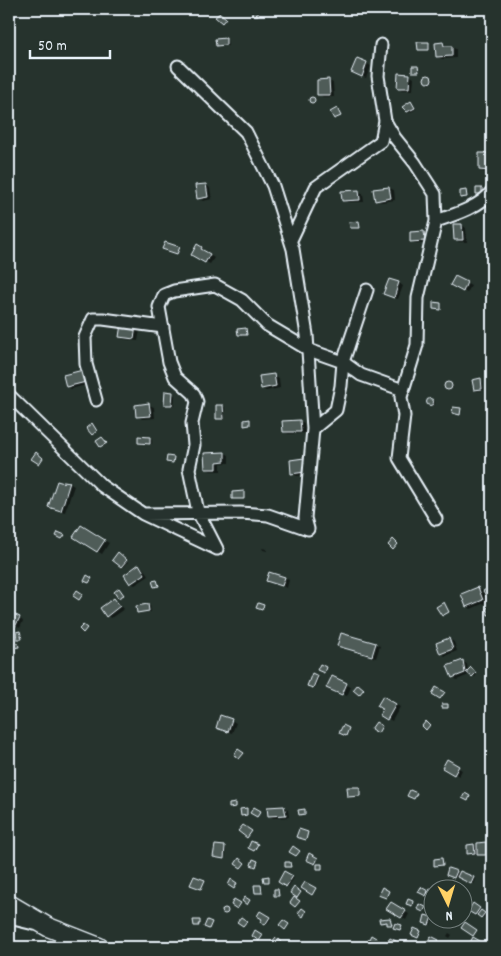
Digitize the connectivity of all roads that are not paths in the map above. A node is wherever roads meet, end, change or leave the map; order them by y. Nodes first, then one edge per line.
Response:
1 (381, 45) dead end
2 (178, 66) dead end
3 (385, 121) junction
4 (492, 191) edge
5 (436, 221) junction
6 (290, 240) junction
7 (367, 290) dead end
8 (163, 327) junction
9 (309, 350) junction
10 (343, 362) junction
11 (403, 390) junction
12 (9, 395) edge
13 (96, 400) dead end
14 (313, 428) junction
15 (198, 512) junction
16 (142, 514) junction
17 (436, 519) dead end
18 (9, 904) edge
19 (9, 918) edge
20 (48, 927) junction
21 (99, 947) edge

1 - 3 street
2 - 6 street
3 - 5 street
3 - 6 street
4 - 5 street
5 - 11 street
6 - 9 street
7 - 10 street
8 - 9 street
8 - 13 street
8 - 15 street
9 - 10 street
9 - 14 street
10 - 11 street
10 - 14 street
11 - 17 street
12 - 16 street
14 - 15 street
15 - 16 street
15 - 16 street
18 - 20 main road
19 - 20 street
20 - 21 main road

